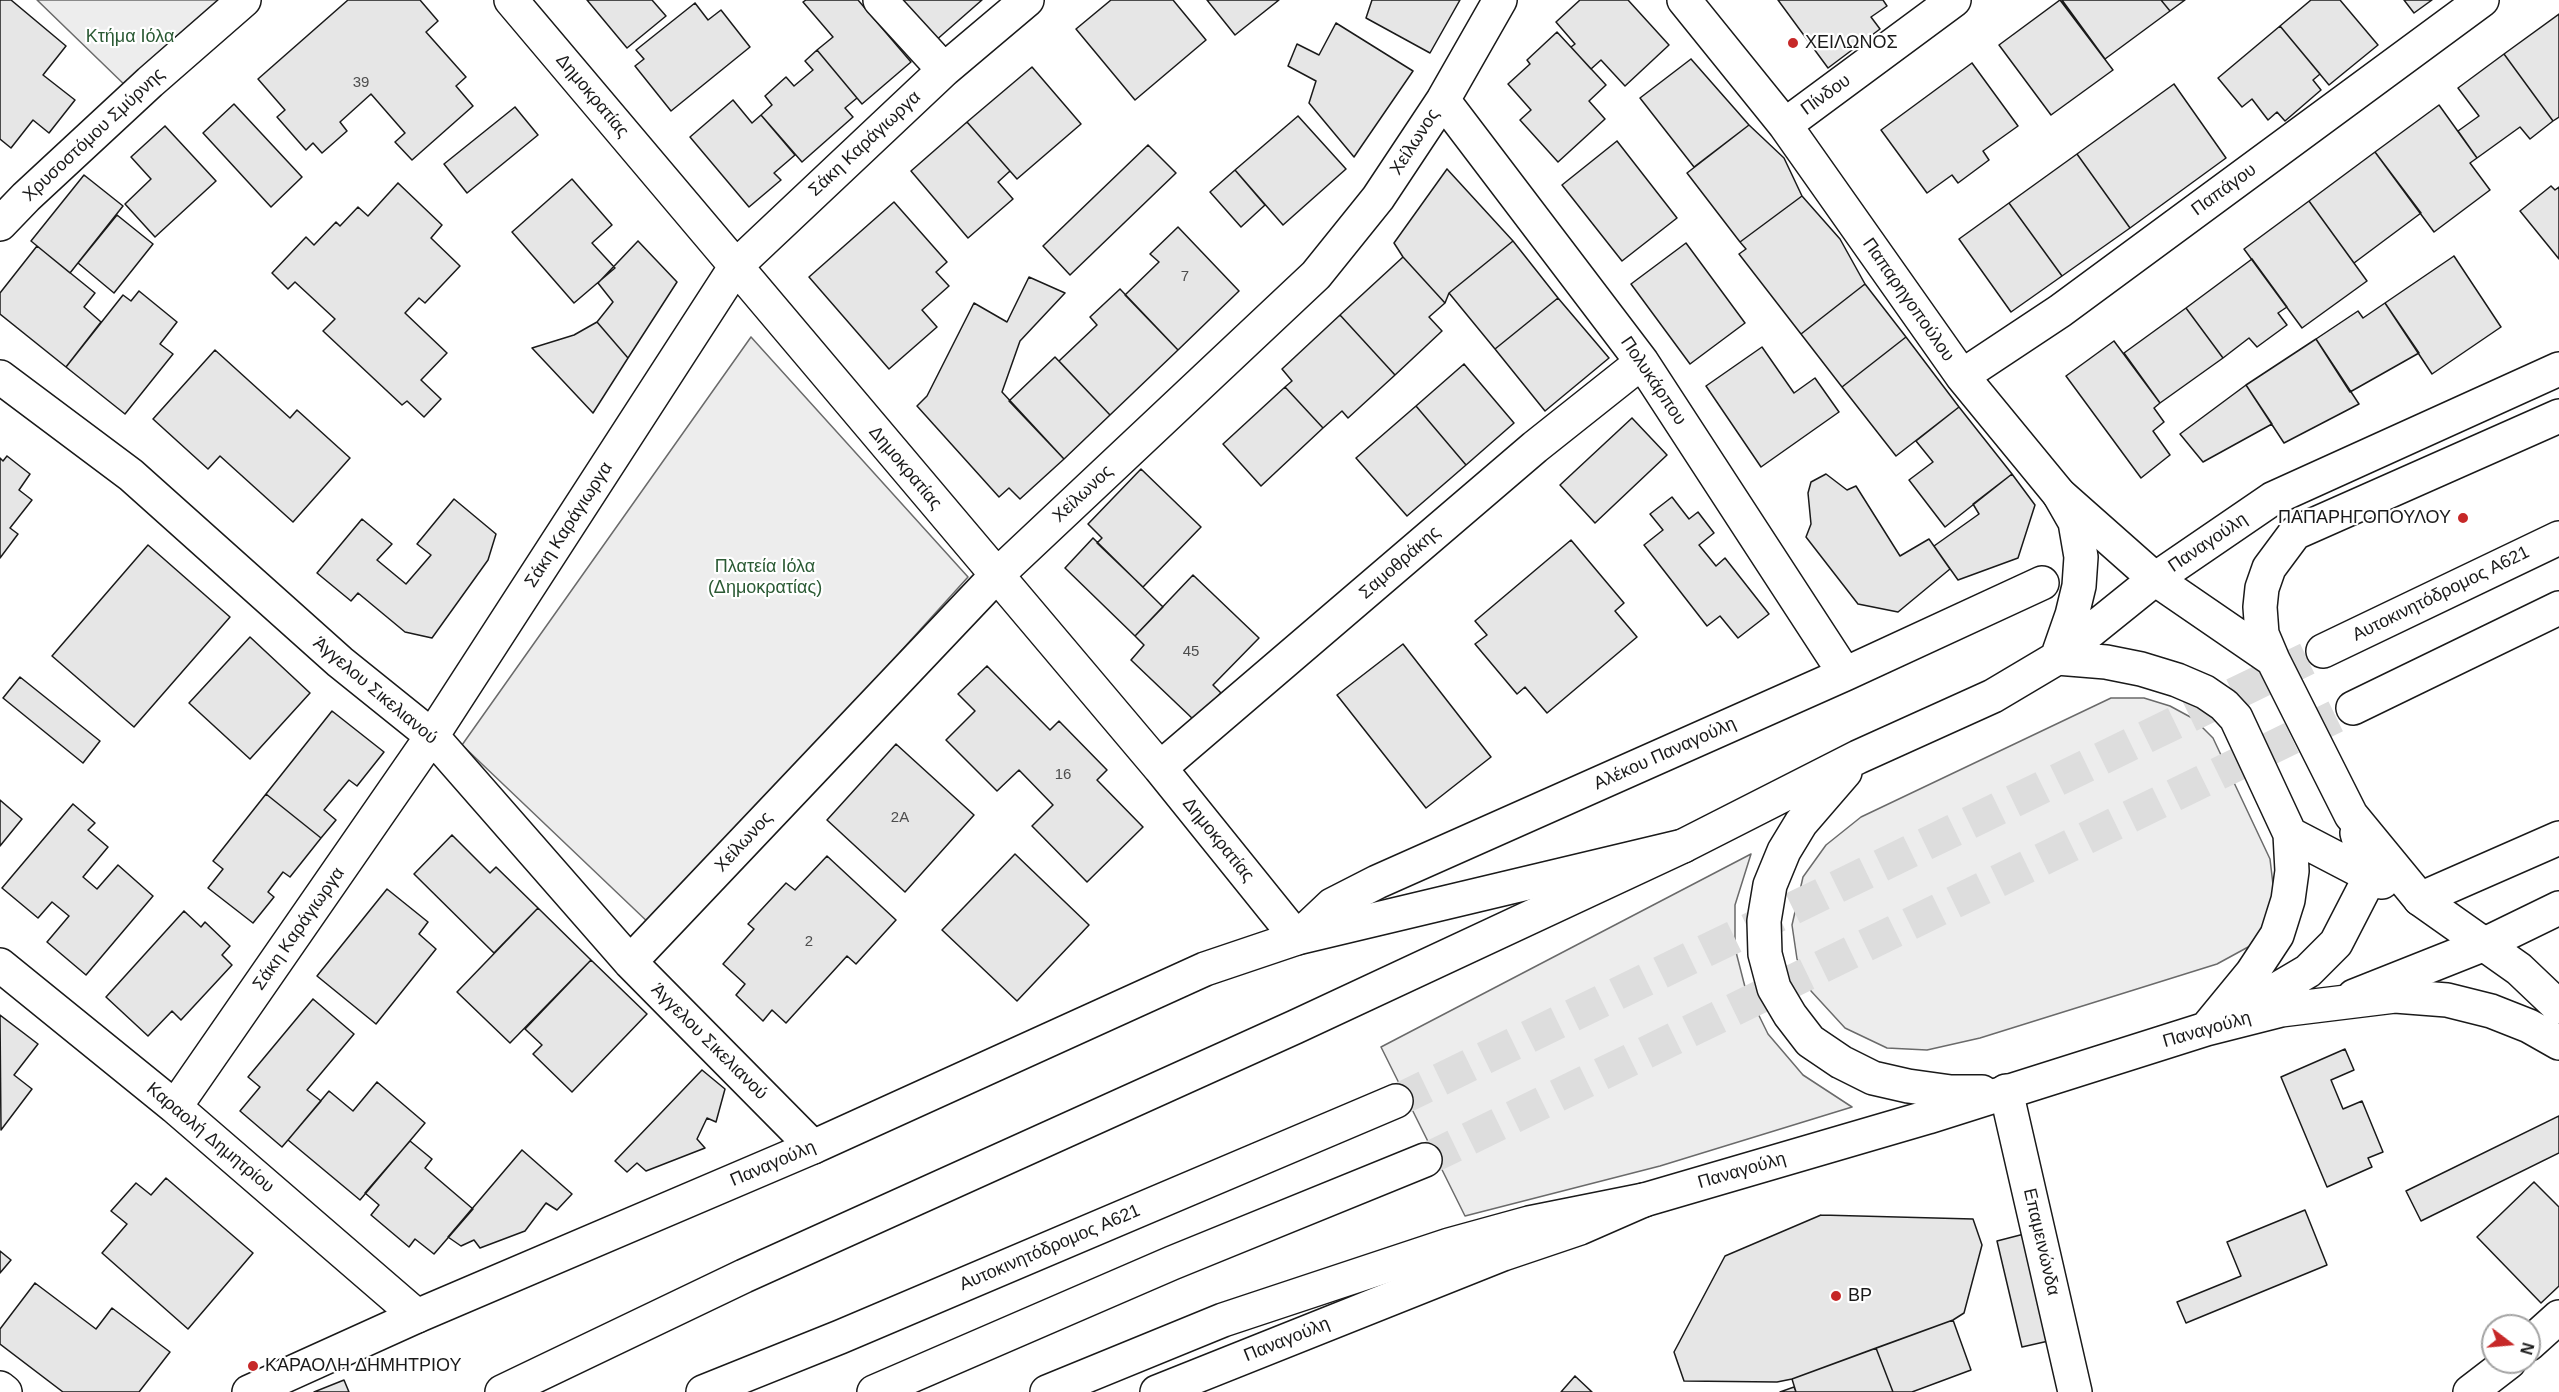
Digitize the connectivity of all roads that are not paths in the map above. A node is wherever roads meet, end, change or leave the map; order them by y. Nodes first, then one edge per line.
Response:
1 (244, 0) edge
2 (511, 0) edge
3 (880, 0) edge
4 (1027, 0) edge
5 (1500, 0) edge
6 (1684, 0) edge
7 (1954, 0) edge
8 (2482, 0) edge
9 (944, 70) junction
10 (1443, 100) junction
11 (1785, 125) junction
12 (0, 224) edge
13 (736, 266) junction
14 (1642, 362) junction
15 (2559, 369) edge
16 (1962, 376) junction
17 (0, 377) edge
18 (2559, 416) edge
19 (2059, 494) junction
20 (2559, 538) edge
21 (996, 576) junction
22 (2156, 579) junction
23 (2042, 583) dead end
24 (2559, 608) edge
25 (2323, 651) tunnel mouth
26 (2057, 658) junction
27 (2273, 660) junction
28 (1845, 674) junction
29 (2353, 708) tunnel mouth
30 (432, 736) junction
31 (1858, 758) junction
32 (1160, 768) junction
33 (2351, 815) junction
34 (2290, 834) junction
35 (2559, 838) edge
36 (1683, 846) junction
37 (2370, 877) junction
38 (2420, 899) junction
39 (2559, 908) edge
40 (1297, 938) junction
41 (2485, 944) junction
42 (630, 962) junction
43 (0, 965) edge
44 (2344, 1000) junction
45 (2559, 1007) edge
46 (2206, 1029) junction
47 (2559, 1043) edge
48 (2006, 1091) junction
49 (1396, 1101) tunnel mouth
50 (175, 1107) junction
51 (813, 1147) junction
52 (1425, 1160) tunnel mouth
53 (1644, 1200) junction
54 (417, 1316) junction
55 (2559, 1317) edge
56 (2541, 1333) edge
57 (2493, 1374) edge
58 (0, 1388) edge
59 (5, 1392) edge
60 (249, 1392) edge
61 (502, 1392) edge
62 (703, 1392) edge
63 (874, 1392) edge
64 (1047, 1392) edge
65 (1157, 1392) edge
66 (2075, 1392) edge
67 (2470, 1392) edge

1 - 12 main road, Χρυσοστόμου Σμύρνης
2 - 13 main road, Δημοκρατίας
3 - 9 main road
4 - 9 main road, Σάκη Καράγιωργα
5 - 10 main road, Χείλωνος
6 - 11 main road, Παπαρηγοπούλου
7 - 11 main road, Πίνδου
8 - 16 main road, Παπάγου
9 - 13 main road, Σάκη Καράγιωργα
10 - 14 main road, Πολυκάρπου
10 - 21 main road, Χείλωνος
11 - 16 main road, Παπαρηγοπούλου
13 - 21 main road, Δημοκρατίας
13 - 30 main road, Σάκη Καράγιωργα
14 - 28 main road, Πολυκάρπου
14 - 32 main road, Σαμοθράκης
15 - 22 main road, Παναγούλη
16 - 19 main road, Παπαρηγοπούλου
17 - 30 main road, Άγγελου Σικελιανού
18 - 27 main road
19 - 22 main road, Παπαρηγοπούλου
19 - 26 main road
20 - 25 main road, Αυτοκινητόδρομος Α621
21 - 32 main road, Δημοκρατίας
21 - 42 main road, Χείλωνος
22 - 26 main road, Παναγούλη
22 - 27 main road, Παπαρηγοπούλου
23 - 28 main road, Αλέκου Παναγούλη
24 - 29 main road
26 - 31 main road, Παναγούλη
26 - 34 main road
27 - 33 main road
28 - 40 main road, Αλέκου Παναγούλη
30 - 42 main road, Άγγελου Σικελιανού
30 - 50 main road, Σάκη Καράγιωργα
31 - 36 main road, Παναγούλη
31 - 48 main road
32 - 40 main road, Δημοκρατίας
33 - 37 main road
33 - 38 main road
34 - 37 main road
34 - 46 main road
35 - 38 main road
36 - 40 main road, Παναγούλη
36 - 61 main road
37 - 38 main road
37 - 46 main road
38 - 41 main road
39 - 41 main road, Παναγούλη
40 - 51 main road, Παναγούλη
41 - 44 main road, Παναγούλη
41 - 45 main road
42 - 51 main road, Άγγελου Σικελιανού
43 - 50 main road, Καραολή Δημητρίου
44 - 46 main road, Παναγούλη
44 - 47 main road, Παναγούλη
46 - 48 main road, Παναγούλη
48 - 53 main road, Παναγούλη
48 - 66 main road, Επαμεινώνδα
49 - 62 main road, Αυτοκινητόδρομος Α621
50 - 54 main road, Καραολή Δημητρίου
51 - 54 main road, Παναγούλη
52 - 63 main road
53 - 64 main road
53 - 65 main road, Παναγούλη
54 - 60 main road, Παναγούλη
55 - 56 main road
57 - 67 main road
58 - 59 main road

